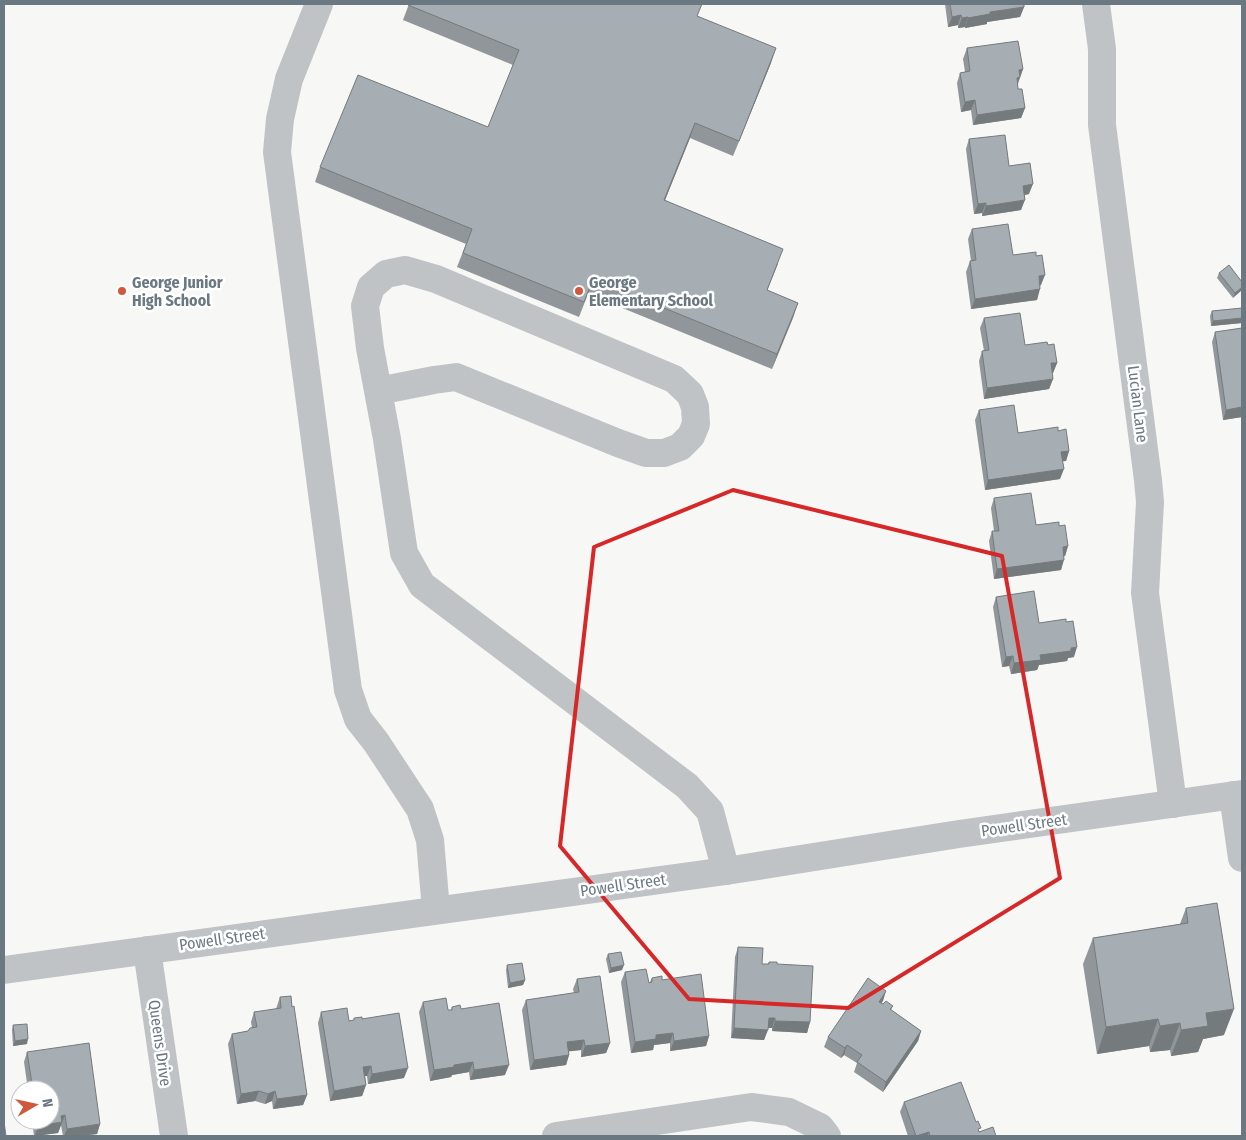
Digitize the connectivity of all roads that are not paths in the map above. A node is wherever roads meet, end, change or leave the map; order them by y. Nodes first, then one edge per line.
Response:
1 (319, 4) edge
2 (1096, 4) edge
3 (378, 391) junction
4 (1238, 795) edge
5 (1173, 804) junction
6 (1242, 858) edge
7 (726, 871) junction
8 (436, 910) junction
9 (147, 950) junction
10 (4, 970) edge
11 (824, 1131) edge
12 (174, 1136) edge
13 (556, 1136) edge

1 - 8 street
2 - 5 street, Lucian Lane
3 - 3 street
3 - 7 street
4 - 5 street, Powell Street
4 - 6 street
5 - 7 street, Powell Street
7 - 8 street, Powell Street
8 - 9 street, Powell Street
9 - 10 street, Powell Street
9 - 12 street, Queens Drive
11 - 13 street

